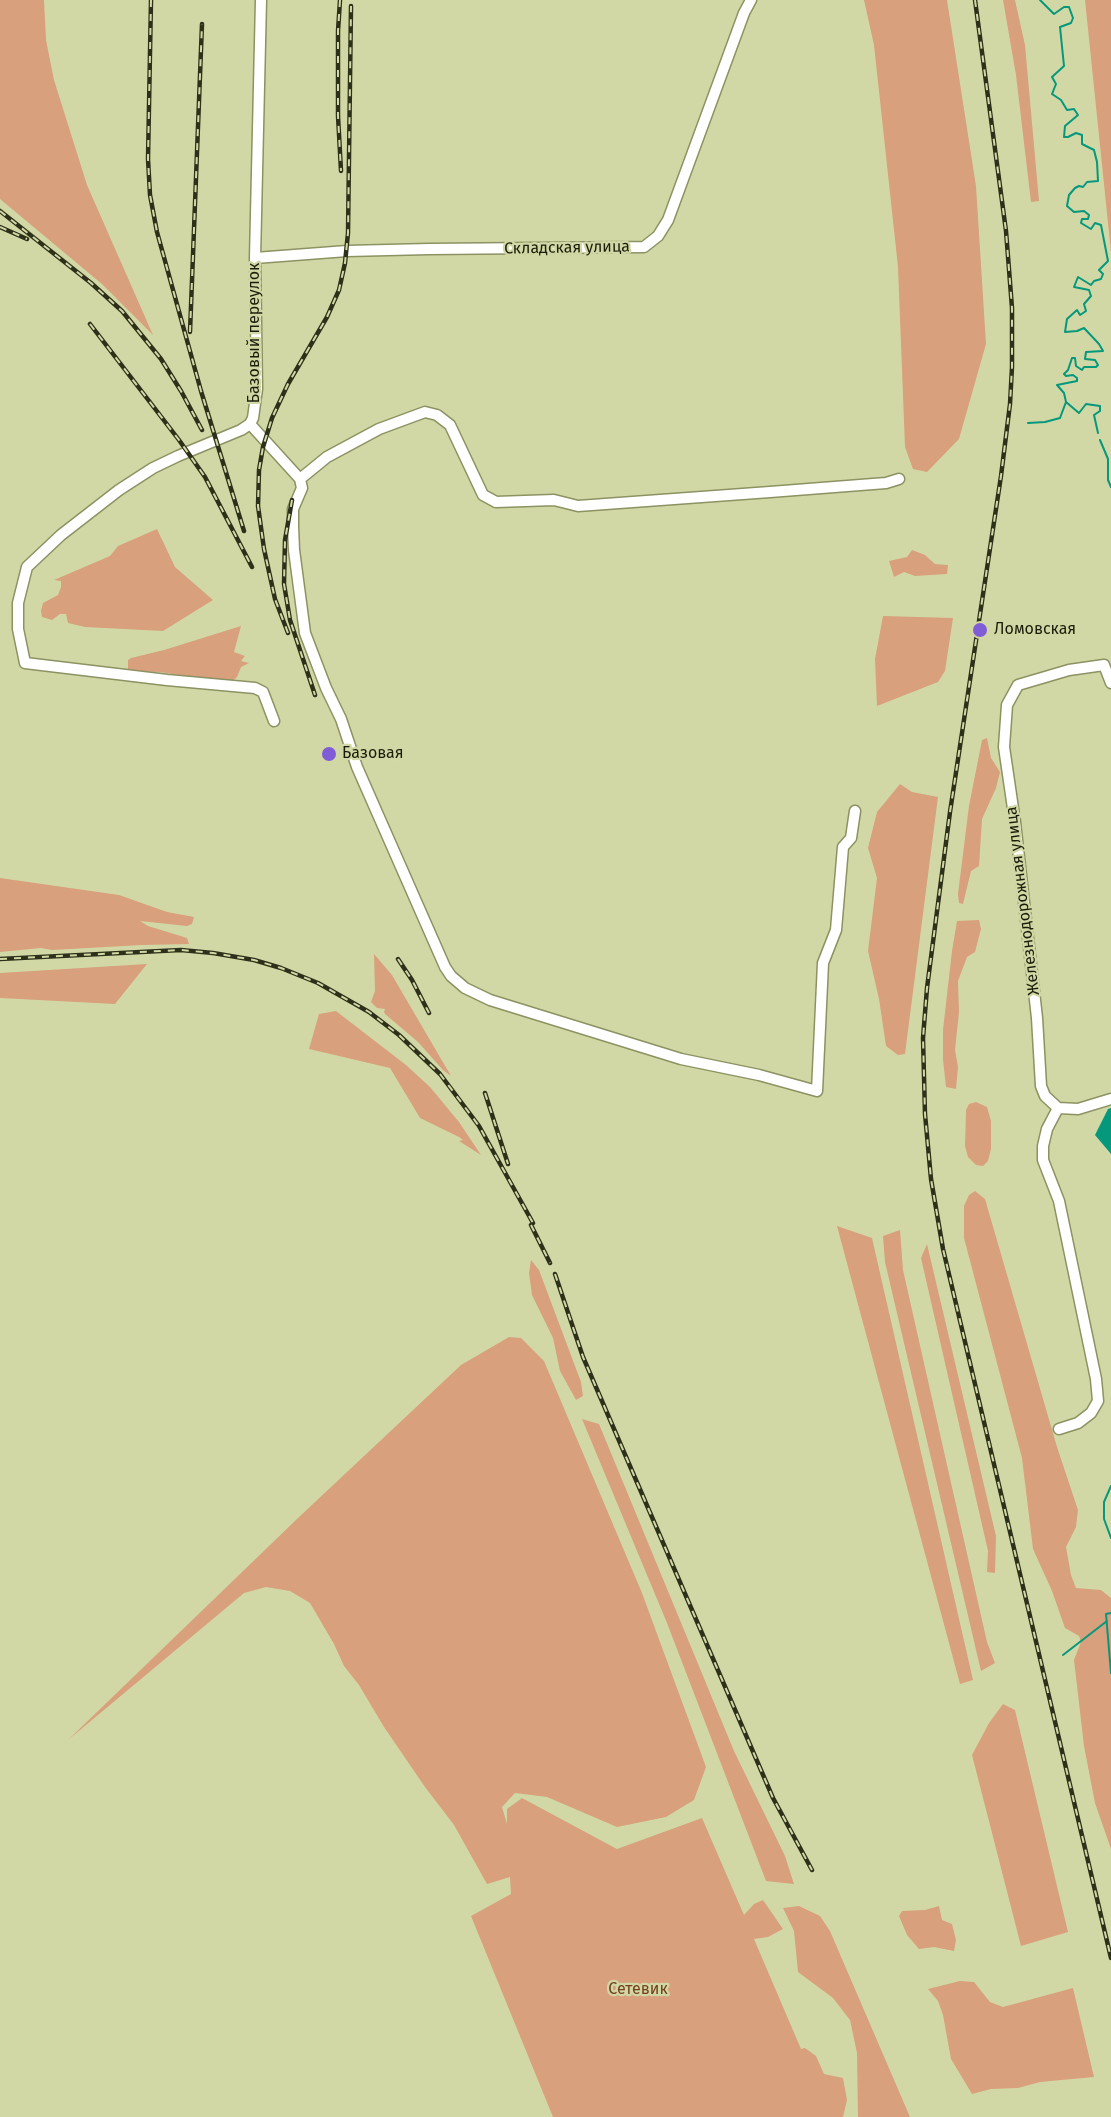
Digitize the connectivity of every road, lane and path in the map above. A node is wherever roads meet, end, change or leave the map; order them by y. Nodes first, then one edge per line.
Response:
1 (261, 0) edge
2 (751, 0) edge
3 (255, 258) junction
4 (250, 424) junction
5 (300, 479) junction
6 (899, 479) dead end
7 (1111, 683) edge
8 (274, 721) dead end
9 (855, 811) dead end
10 (1111, 1099) edge
11 (1058, 1108) junction
12 (1059, 1429) dead end

1 - 3 street, Базовый переулок
2 - 3 street, Складская улица
3 - 4 street, Базовый переулок
4 - 5 street
4 - 8 street, Базовый переулок
5 - 6 street
5 - 9 street
7 - 11 street, Железнодорожная улица
10 - 11 street
11 - 12 street

